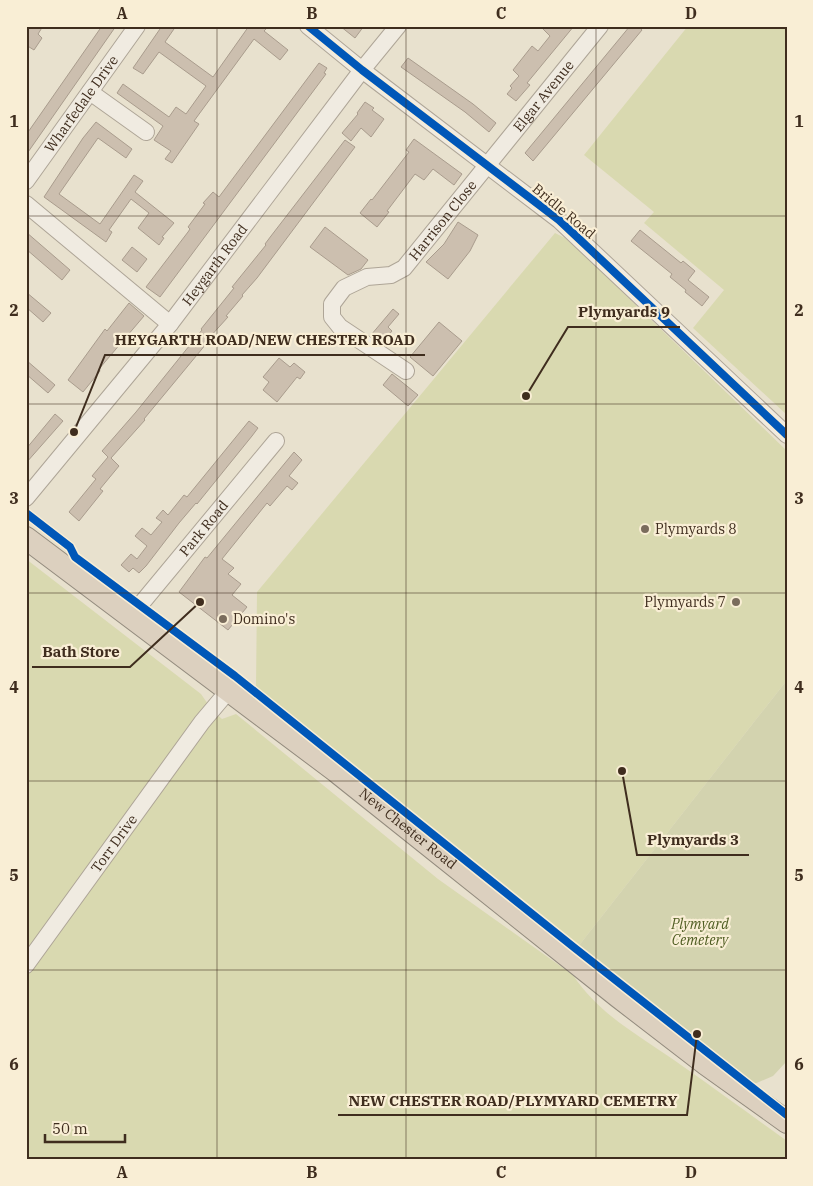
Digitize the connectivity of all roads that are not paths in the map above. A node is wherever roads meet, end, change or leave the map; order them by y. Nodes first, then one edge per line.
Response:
1 (137, 26) edge
2 (308, 26) edge
3 (398, 26) edge
4 (600, 26) edge
5 (362, 70) junction
6 (90, 92) junction
7 (146, 132) dead end
8 (487, 164) junction
9 (26, 181) edge
10 (26, 204) edge
11 (170, 324) junction
12 (406, 371) dead end
13 (787, 435) edge
14 (276, 441) dead end
15 (26, 498) edge
16 (26, 538) edge
17 (131, 616) junction
18 (228, 690) junction
19 (26, 965) edge
20 (787, 1122) edge

1 - 6 street, Wharfedale Drive
2 - 5 street, Bridle Road
3 - 5 street, Heygarth Road
4 - 8 street, Elgar Avenue
5 - 8 street, Bridle Road
5 - 11 street, Heygarth Road
6 - 7 street
6 - 9 street, Wharfedale Drive
8 - 12 street, Harrison Close
8 - 13 street, Bridle Road
10 - 11 street
11 - 15 street, Heygarth Road
14 - 17 street, Park Road
16 - 17 highway, New Chester Road
17 - 18 highway, New Chester Road
18 - 19 street, Torr Drive
18 - 20 highway, New Chester Road

